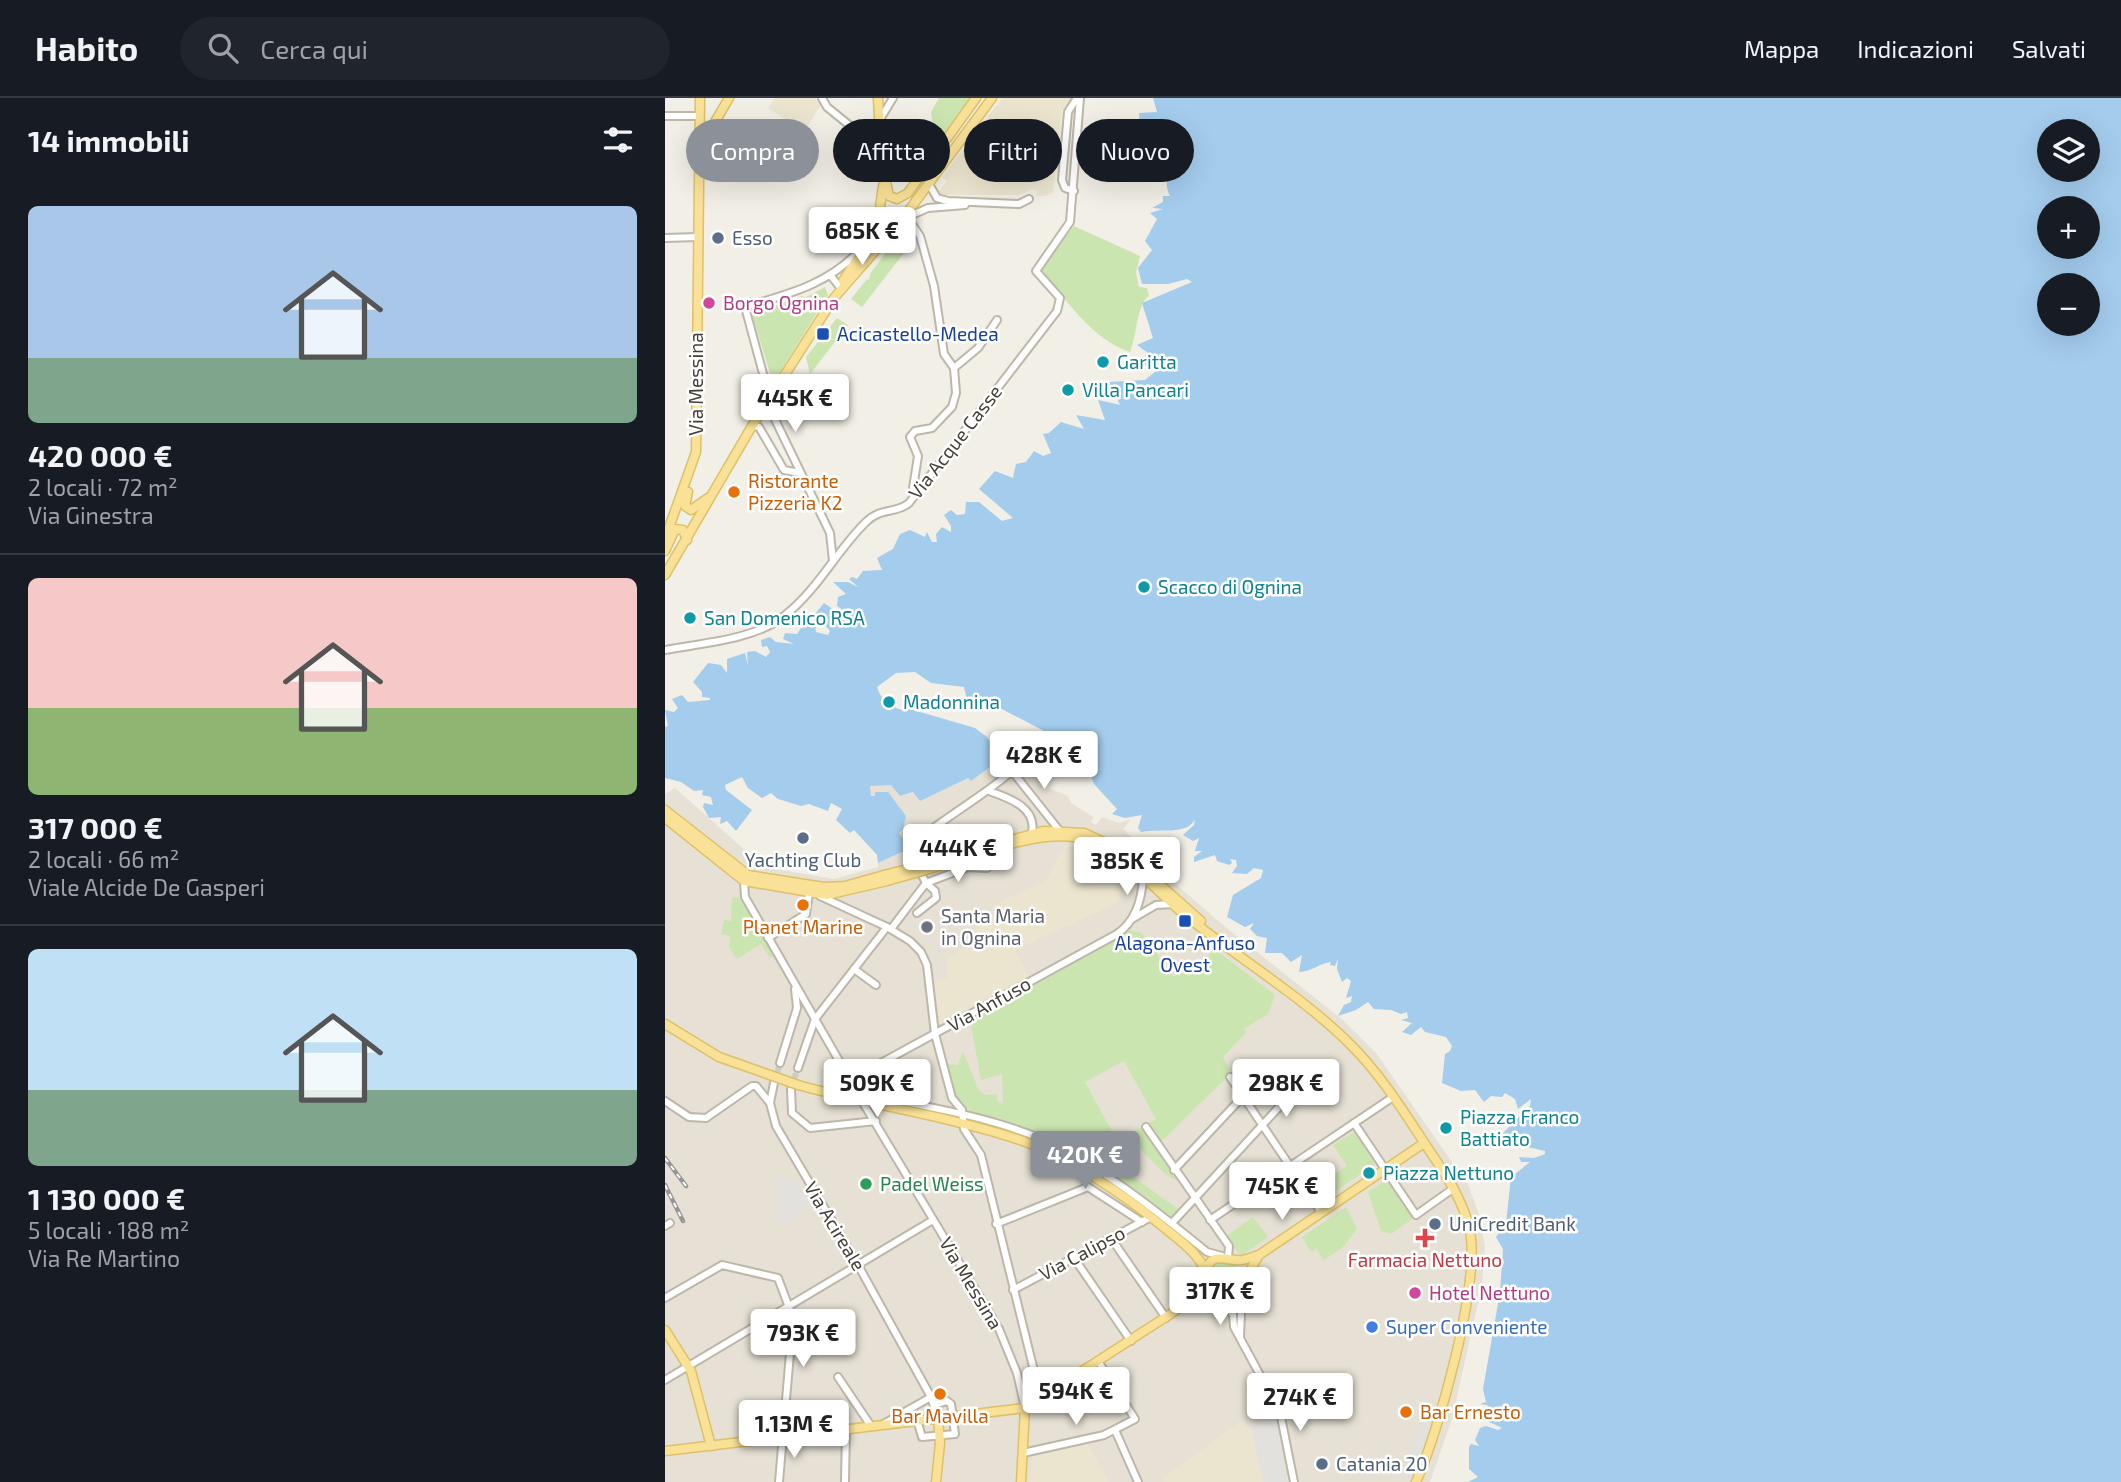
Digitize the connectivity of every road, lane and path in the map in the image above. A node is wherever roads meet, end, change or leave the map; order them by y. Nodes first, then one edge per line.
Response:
1 (700, 98) edge
2 (729, 98) edge
3 (822, 98) edge
4 (878, 98) edge
5 (893, 98) edge
6 (978, 98) edge
7 (992, 98) edge
8 (1079, 98) edge
9 (665, 116) edge
10 (699, 116) junction
11 (699, 119) edge
12 (716, 119) edge
13 (842, 119) edge
14 (879, 119) edge
15 (880, 119) edge
16 (950, 136) edge
17 (700, 182) edge
18 (883, 182) edge
19 (885, 182) edge
20 (915, 182) edge
21 (929, 184) junction
22 (1074, 191) junction
23 (1029, 199) dead end
24 (974, 204) junction
25 (904, 219) junction
26 (873, 235) junction
27 (698, 237) junction
28 (665, 238) edge
29 (831, 276) junction
30 (839, 286) junction
31 (834, 298) junction
32 (996, 320) dead end
33 (954, 368) junction
34 (772, 395) junction
35 (767, 403) junction
36 (752, 426) junction
37 (800, 473) junction
38 (689, 476) junction
39 (716, 489) junction
40 (916, 493) junction
41 (665, 539) edge
42 (687, 540) junction
43 (665, 551) edge
44 (833, 562) junction
45 (665, 575) edge
46 (665, 650) edge
47 (989, 791) junction
48 (665, 810) edge
49 (665, 818) edge
50 (1059, 830) junction
51 (1032, 833) junction
52 (987, 868) dead end
53 (925, 874) junction
54 (1143, 877) junction
55 (886, 878) junction
56 (744, 881) junction
57 (757, 881) junction
58 (812, 893) junction
59 (1172, 904) junction
60 (918, 912) dead end
61 (1129, 923) junction
62 (889, 928) junction
63 (1210, 931) junction
64 (768, 938) junction
65 (854, 969) junction
66 (793, 980) junction
67 (876, 985) dead end
68 (808, 1007) junction
69 (797, 1008) junction
70 (815, 1019) junction
71 (665, 1024) edge
72 (935, 1034) junction
73 (780, 1063) tunnel mouth
74 (798, 1068) tunnel mouth
75 (1262, 1076) dead end
76 (1230, 1077) dead end
77 (772, 1079) junction
78 (850, 1080) junction
79 (794, 1087) junction
80 (1291, 1094) dead end
81 (1392, 1095) junction
82 (1243, 1096) junction
83 (862, 1101) junction
84 (770, 1103) junction
85 (668, 1104) edge
86 (666, 1113) edge
87 (963, 1120) junction
88 (876, 1121) junction
89 (1354, 1123) junction
90 (1261, 1125) junction
91 (1146, 1128) dead end
92 (1424, 1143) junction
93 (1290, 1167) junction
94 (1385, 1169) junction
95 (1174, 1170) junction
96 (1100, 1183) junction
97 (1455, 1190) junction
98 (1105, 1196) junction
99 (1194, 1198) junction
100 (1321, 1212) junction
101 (1151, 1217) junction
102 (933, 1220) junction
103 (1210, 1220) junction
104 (1142, 1222) junction
105 (1173, 1223) junction
106 (996, 1224) junction
107 (1111, 1238) junction
108 (1259, 1255) junction
109 (1074, 1258) junction
110 (1229, 1258) junction
111 (858, 1265) junction
112 (1205, 1271) junction
113 (1246, 1274) junction
114 (1204, 1283) junction
115 (1242, 1289) junction
116 (1013, 1290) junction
117 (1217, 1297) junction
118 (665, 1298) edge
119 (1189, 1302) junction
120 (788, 1306) junction
121 (1166, 1318) junction
122 (665, 1330) edge
123 (1240, 1339) junction
124 (1131, 1341) junction
125 (1098, 1361) junction
126 (688, 1366) junction
127 (838, 1377) dead end
128 (665, 1380) edge
129 (1046, 1395) junction
130 (933, 1401) junction
131 (1025, 1408) junction
132 (958, 1416) junction
133 (938, 1418) junction
134 (915, 1420) junction
135 (884, 1424) junction
136 (871, 1426) junction
137 (846, 1429) junction
138 (1115, 1430) junction
139 (783, 1436) junction
140 (940, 1440) junction
141 (711, 1446) junction
142 (665, 1451) edge
143 (1023, 1453) junction
144 (779, 1482) edge
145 (845, 1482) edge
146 (936, 1482) edge
147 (1021, 1482) edge
148 (1138, 1482) edge
149 (1294, 1482) edge
150 (1416, 1482) edge

1 - 10 main road, Via Messina
2 - 12 main road
3 - 13 street
4 - 14 main road
5 - 15 street
6 - 16 main road
7 - 21 main road
8 - 22 street
8 - 22 street
9 - 10 street
10 - 11 main road, Via Messina
17 - 27 main road, Via Messina
18 - 26 main road
19 - 20 main road
21 - 24 street
21 - 25 main road
22 - 40 street, Via Acque Casse
23 - 24 street
24 - 25 street
25 - 31 main road
25 - 33 street
26 - 29 street
26 - 30 main road
27 - 28 street
27 - 38 main road, Via Messina
29 - 30 street
29 - 34 street
30 - 31 main road
31 - 34 main road
32 - 33 street
33 - 40 street
34 - 35 main road
35 - 36 main road
35 - 37 street
36 - 37 street
36 - 39 main road
37 - 44 street
38 - 39 main road
38 - 41 main road, Via Messina
39 - 42 main road
40 - 44 street, Via Acque Casse
42 - 43 main road
42 - 45 main road
44 - 46 street, Via Acque Casse
47 - 50 street
47 - 51 street
47 - 53 street
48 - 57 main road
49 - 56 main road
50 - 51 main road
50 - 63 main road
51 - 53 main road
52 - 53 street
53 - 54 main road
53 - 55 main road, bridge
53 - 60 street
53 - 62 street
54 - 59 main road
54 - 61 street
55 - 57 main road
55 - 58 main road
56 - 57 main road
56 - 64 street
57 - 58 main road
58 - 62 street
58 - 64 street
59 - 61 street, Via Anfuso
59 - 63 main road
61 - 72 street, Via Anfuso
62 - 65 street
62 - 72 street
63 - 81 main road
64 - 66 street
65 - 67 street
65 - 70 street
66 - 68 street
66 - 69 street
68 - 69 street
68 - 70 street
69 - 73 street
70 - 74 street
70 - 78 street
71 - 77 main road
72 - 78 street, Via Anfuso
72 - 87 street
75 - 82 street
76 - 82 street
77 - 79 main road, bridge
77 - 84 street
78 - 87 street
79 - 83 main road
79 - 88 street
80 - 90 street
81 - 89 street
81 - 92 main road
82 - 90 street
82 - 95 street
83 - 87 main road
83 - 88 street, Via Messina
84 - 85 street
84 - 111 street, Via Acireale
85 - 86 street
87 - 96 main road
87 - 105 street
87 - 106 street
88 - 102 street, Via Messina
89 - 93 street
89 - 94 street
90 - 93 street
90 - 99 street
91 - 95 street
92 - 94 main road
92 - 97 main road
93 - 100 street
93 - 103 street
94 - 97 street
94 - 100 main road
95 - 99 street
96 - 98 street
96 - 101 main road
97 - 150 main road
98 - 104 street
98 - 106 street
99 - 103 street
99 - 105 street
100 - 108 main road
101 - 104 street, Via Calipso
101 - 112 main road
102 - 111 street
102 - 131 street, Via Messina
103 - 110 street
104 - 107 street, Via Calipso
105 - 110 street
106 - 116 street
107 - 109 street, Via Calipso
107 - 121 street
108 - 110 main road
108 - 113 main road
109 - 116 street, Via Calipso
109 - 124 street
110 - 112 main road
110 - 113 main road
111 - 120 street
111 - 130 street, Via Acireale
112 - 114 main road
113 - 115 main road
114 - 117 main road
114 - 119 main road
115 - 117 main road
115 - 123 street
116 - 129 street
117 - 119 main road
117 - 123 street
118 - 120 street
119 - 121 main road
120 - 126 street
120 - 139 street
121 - 124 main road
122 - 126 main road
123 - 149 street
124 - 125 main road
125 - 129 main road
125 - 138 street
126 - 128 street
126 - 141 main road
127 - 136 street
129 - 131 main road
130 - 132 street
130 - 133 street, Via Acireale
130 - 135 street
131 - 132 main road
131 - 143 main road, Via Messina
132 - 133 main road
132 - 140 street
133 - 134 main road
133 - 140 main road
134 - 135 main road
134 - 140 street
135 - 136 main road
136 - 137 main road
137 - 139 main road
137 - 145 street
138 - 143 street
138 - 148 street
139 - 141 main road
139 - 144 street
140 - 146 main road
141 - 142 main road
143 - 147 main road, Via Messina

